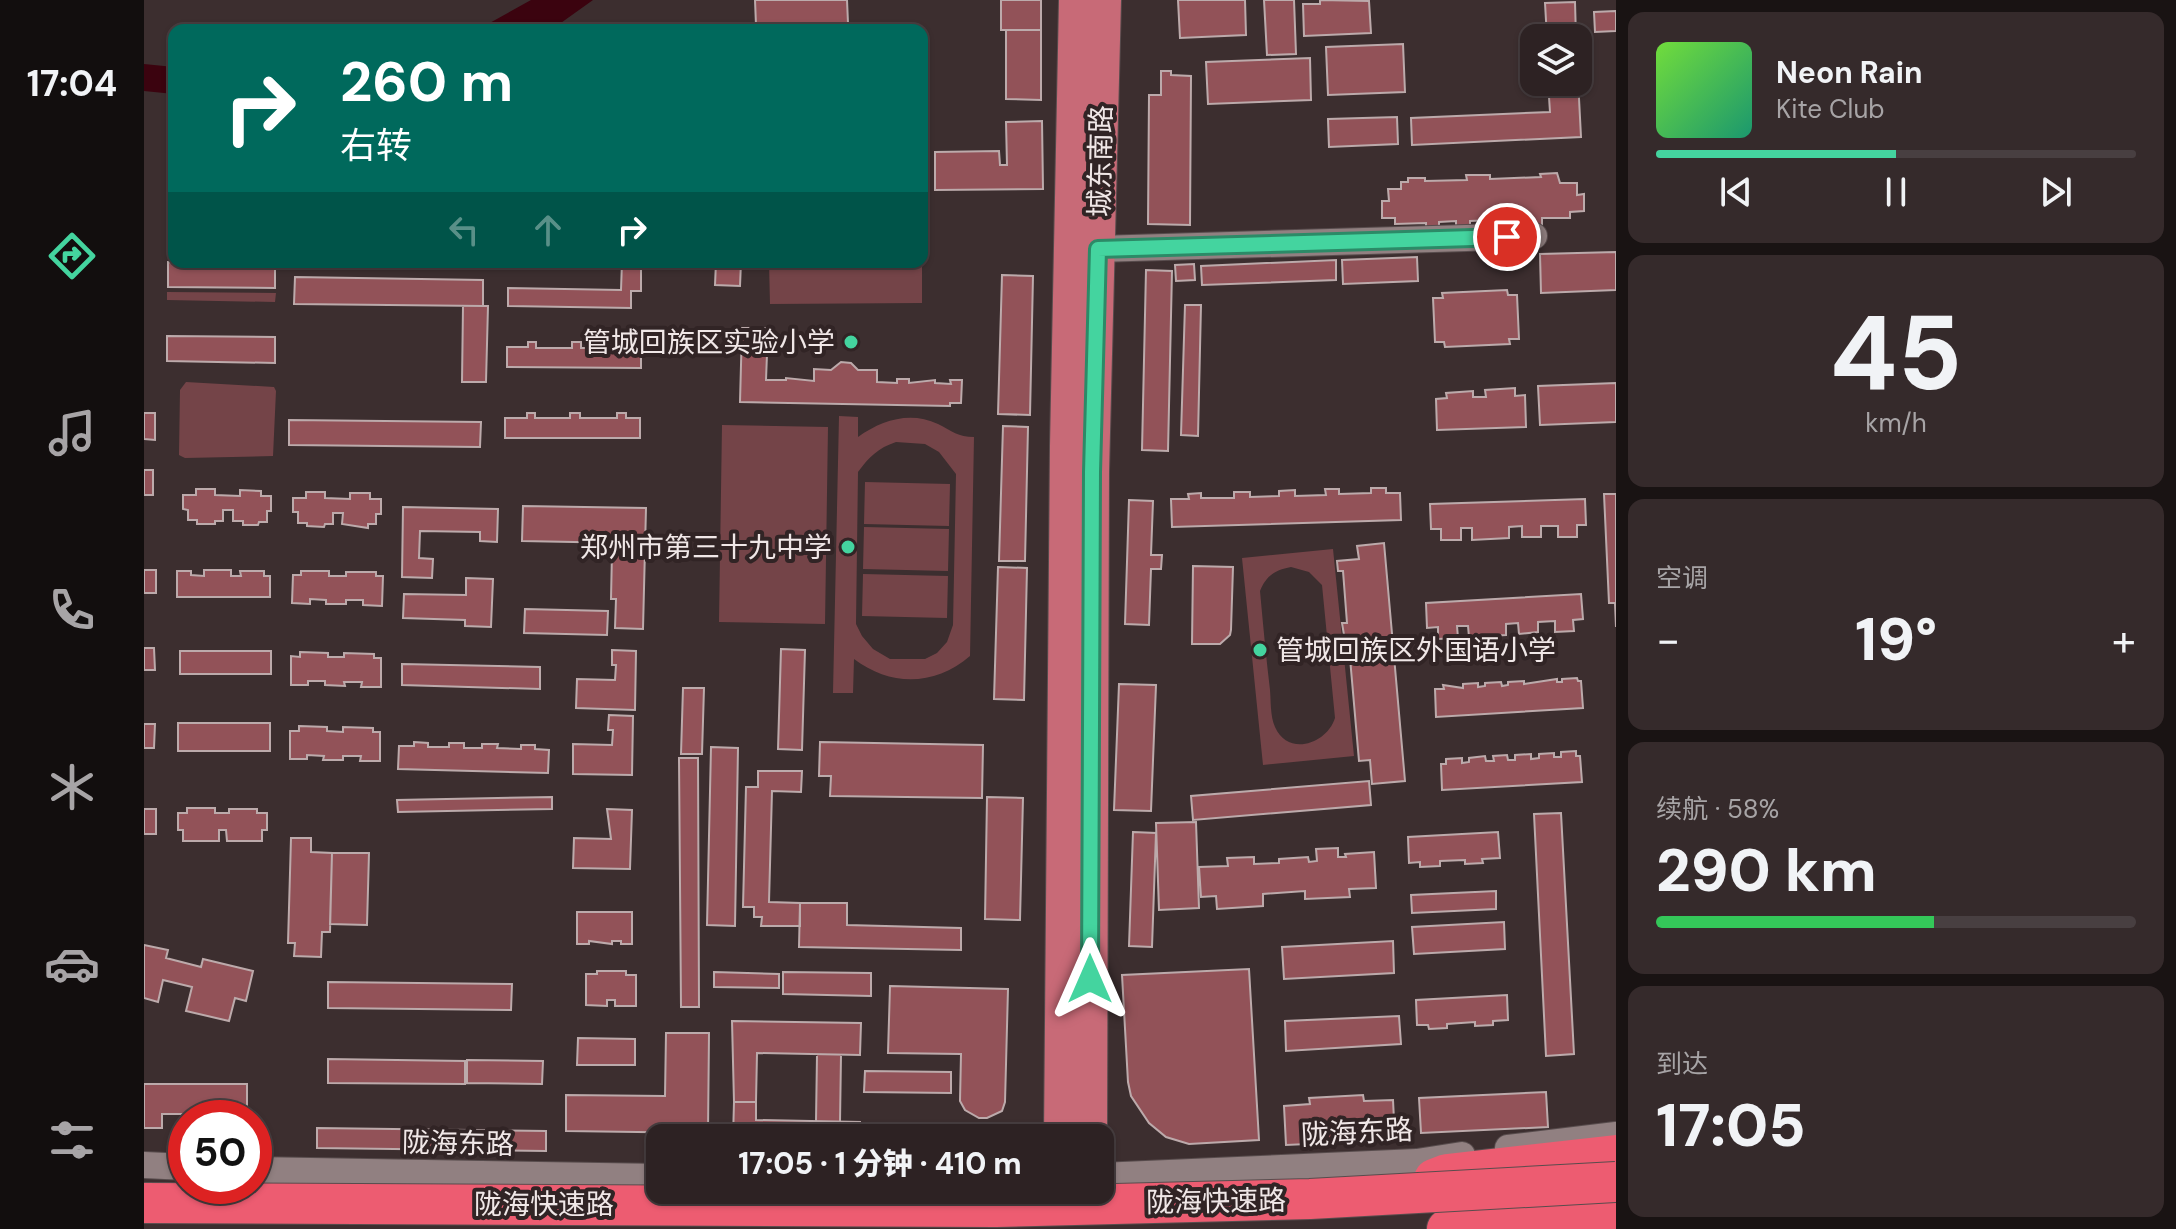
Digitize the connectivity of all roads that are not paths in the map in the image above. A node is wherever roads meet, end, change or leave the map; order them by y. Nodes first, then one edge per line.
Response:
1 (1076, 0) edge
2 (1104, 0) edge
3 (1534, 236) dead end
4 (1098, 249) junction
5 (1061, 1124) edge
6 (1090, 1124) edge
7 (1616, 1135) edge
8 (1616, 1155) edge
9 (144, 1165) edge
10 (168, 1166) edge
11 (272, 1170) edge
12 (1114, 1175) edge
13 (646, 1177) edge
14 (1616, 1182) edge
15 (144, 1191) edge
16 (168, 1194) edge
17 (1387, 1196) junction
18 (144, 1203) edge
19 (168, 1203) edge
20 (272, 1203) edge
21 (1061, 1204) edge
22 (1089, 1204) edge
23 (1616, 1218) edge
24 (1062, 1229) edge
25 (1089, 1229) edge
26 (1447, 1229) edge

1 - 5 main road, 城东南路
2 - 4 main road, 城东南路
3 - 4 street
4 - 6 main road, 城东南路
7 - 12 street, 陇海东路
8 - 17 highway, bridge
9 - 10 street
11 - 13 street, 陇海东路
14 - 17 highway, 陇海快速路, bridge
15 - 16 highway, bridge
17 - 20 highway, 陇海快速路, bridge
18 - 19 highway, 陇海快速路, bridge
21 - 24 main road
22 - 25 main road
23 - 26 highway

